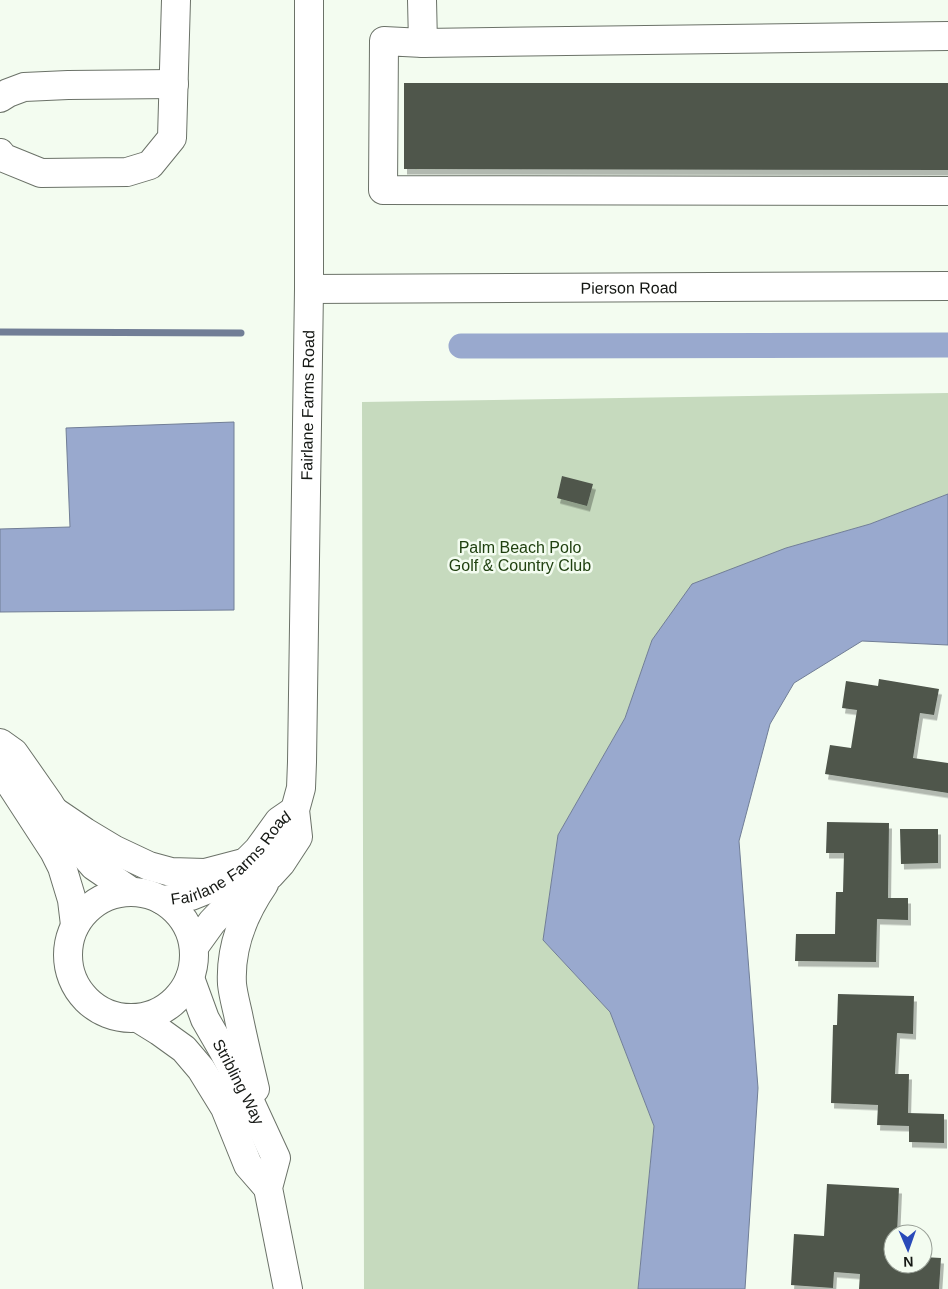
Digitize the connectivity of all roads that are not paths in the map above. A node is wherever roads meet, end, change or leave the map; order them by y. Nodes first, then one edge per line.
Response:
1 (176, 0) edge
2 (308, 0) edge
3 (422, 0) edge
4 (948, 36) edge
5 (423, 43) junction
6 (174, 84) junction
7 (0, 98) edge
8 (0, 153) edge
9 (948, 190) edge
10 (948, 286) edge
11 (309, 288) junction
12 (0, 743) edge
13 (0, 768) edge
14 (295, 810) junction
15 (54, 811) junction
16 (246, 862) junction
17 (270, 875) junction
18 (132, 892) junction
19 (162, 900) junction
20 (75, 925) junction
21 (194, 948) junction
22 (190, 978) junction
23 (138, 1018) junction
24 (268, 1142) junction
25 (268, 1188) junction
26 (288, 1289) edge

1 - 6 street
2 - 11 street, Fairlane Farms Road
3 - 5 street
4 - 5 street
5 - 9 street
6 - 7 street
6 - 8 street
10 - 11 street, Pierson Road
11 - 14 street, Fairlane Farms Road
12 - 15 street
13 - 20 street
14 - 16 street, Fairlane Farms Road
14 - 17 street, Fairlane Farms Road
15 - 16 street
15 - 18 street
16 - 19 street, Fairlane Farms Road
17 - 21 street, Fairlane Farms Road
17 - 24 street
18 - 19 street
18 - 20 street
19 - 21 street
20 - 23 street
21 - 22 street
22 - 23 street
22 - 24 street, Stribling Way
23 - 25 street, Stribling Way
24 - 25 street, Stribling Way
25 - 26 street, Stribling Way

